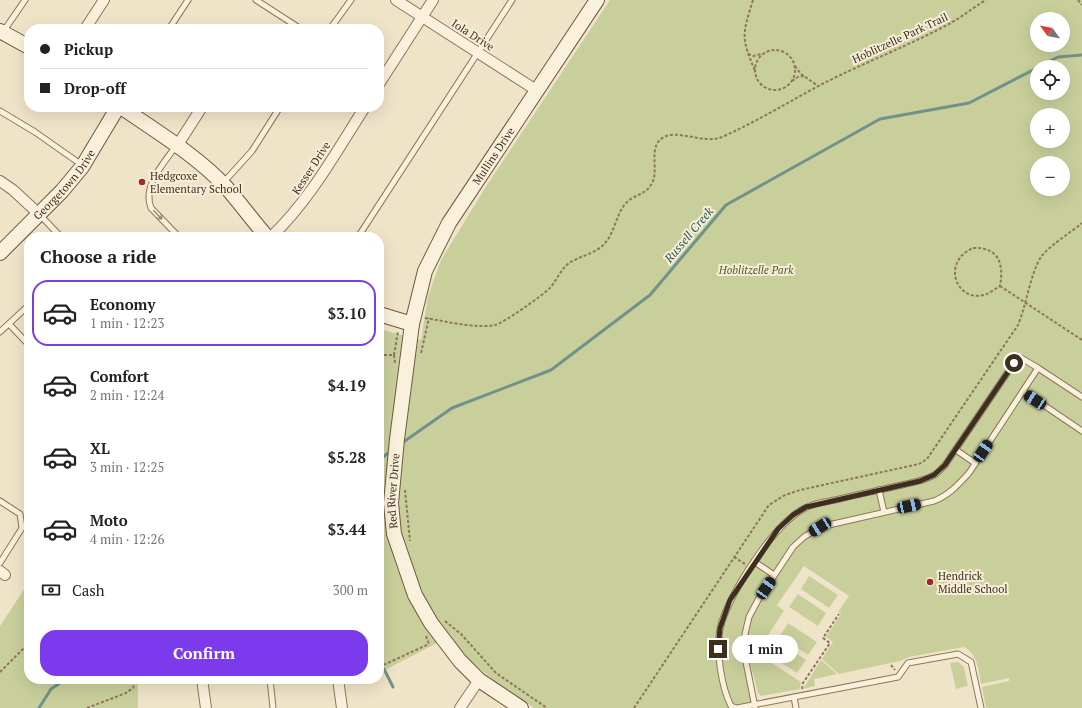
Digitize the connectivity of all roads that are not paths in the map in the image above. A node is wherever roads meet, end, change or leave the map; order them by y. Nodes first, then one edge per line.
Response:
1 (25, 0) edge
2 (104, 0) edge
3 (188, 0) edge
4 (256, 0) edge
5 (351, 0) edge
6 (396, 0) edge
7 (433, 0) edge
8 (512, 0) edge
9 (597, 0) edge
10 (422, 16) junction
11 (88, 24) edge
12 (172, 24) edge
13 (294, 24) edge
14 (334, 24) edge
15 (2, 31) edge
16 (24, 44) edge
17 (478, 53) junction
18 (384, 76) edge
19 (536, 90) junction
20 (0, 111) edge
21 (117, 112) edge
22 (127, 112) edge
23 (199, 112) edge
24 (277, 112) edge
25 (361, 112) edge
26 (177, 146) junction
27 (83, 165) junction
28 (0, 181) edge
29 (222, 184) junction
30 (40, 214) junction
31 (56, 232) edge
32 (174, 232) edge
33 (263, 232) edge
34 (277, 232) edge
35 (361, 232) edge
36 (0, 253) edge
37 (24, 310) edge
38 (384, 315) edge
39 (418, 321) junction
40 (9, 324) junction
41 (0, 332) edge
42 (24, 340) edge
43 (1038, 368) junction
44 (1023, 391) junction
45 (1082, 397) edge
46 (1082, 431) edge
47 (956, 450) junction
48 (975, 463) junction
49 (879, 490) junction
50 (0, 501) edge
51 (884, 512) junction
52 (755, 562) junction
53 (0, 563) edge
54 (774, 576) junction
55 (480, 680) junction
56 (203, 684) edge
57 (271, 684) edge
58 (339, 684) edge
59 (794, 697) junction
60 (755, 706) edge
61 (206, 708) edge
62 (273, 708) edge
63 (342, 708) edge
64 (460, 708) edge
65 (521, 708) edge
66 (796, 708) edge
67 (982, 708) edge

1 - 15 lane
2 - 11 street
3 - 12 lane
4 - 13 lane
5 - 14 lane
6 - 10 street, Iola Drive
7 - 10 street
8 - 17 lane
9 - 19 street, Mullins Drive
10 - 17 street, Iola Drive
10 - 18 street
15 - 16 street
17 - 19 street, Iola Drive
17 - 35 lane
19 - 39 street, Mullins Drive
20 - 27 lane
21 - 27 street, Georgetown Drive
22 - 26 street
23 - 26 street
24 - 29 lane
25 - 34 street, Kesser Drive
26 - 29 street
26 -> 32 lane
27 - 30 street, Georgetown Drive
28 - 30 street
29 - 33 street
30 - 31 lane
30 - 36 street, Georgetown Drive
37 - 40 lane
38 - 39 street
39 - 55 street, Red River Drive
40 - 41 lane
40 - 42 lane
43 - 44 lane
43 - 45 lane
43 - 47 lane
44 - 46 lane
44 - 48 lane
47 - 48 lane
47 - 49 lane
48 - 51 lane
49 - 51 lane
49 - 52 lane
50 - 53 lane
51 - 54 lane
52 - 54 lane
52 - 60 lane
54 - 60 lane
55 - 64 street
55 - 65 street, Red River Drive
56 - 61 street
57 - 62 lane
58 - 63 street
59 - 60 lane
59 - 66 lane
59 - 67 lane

